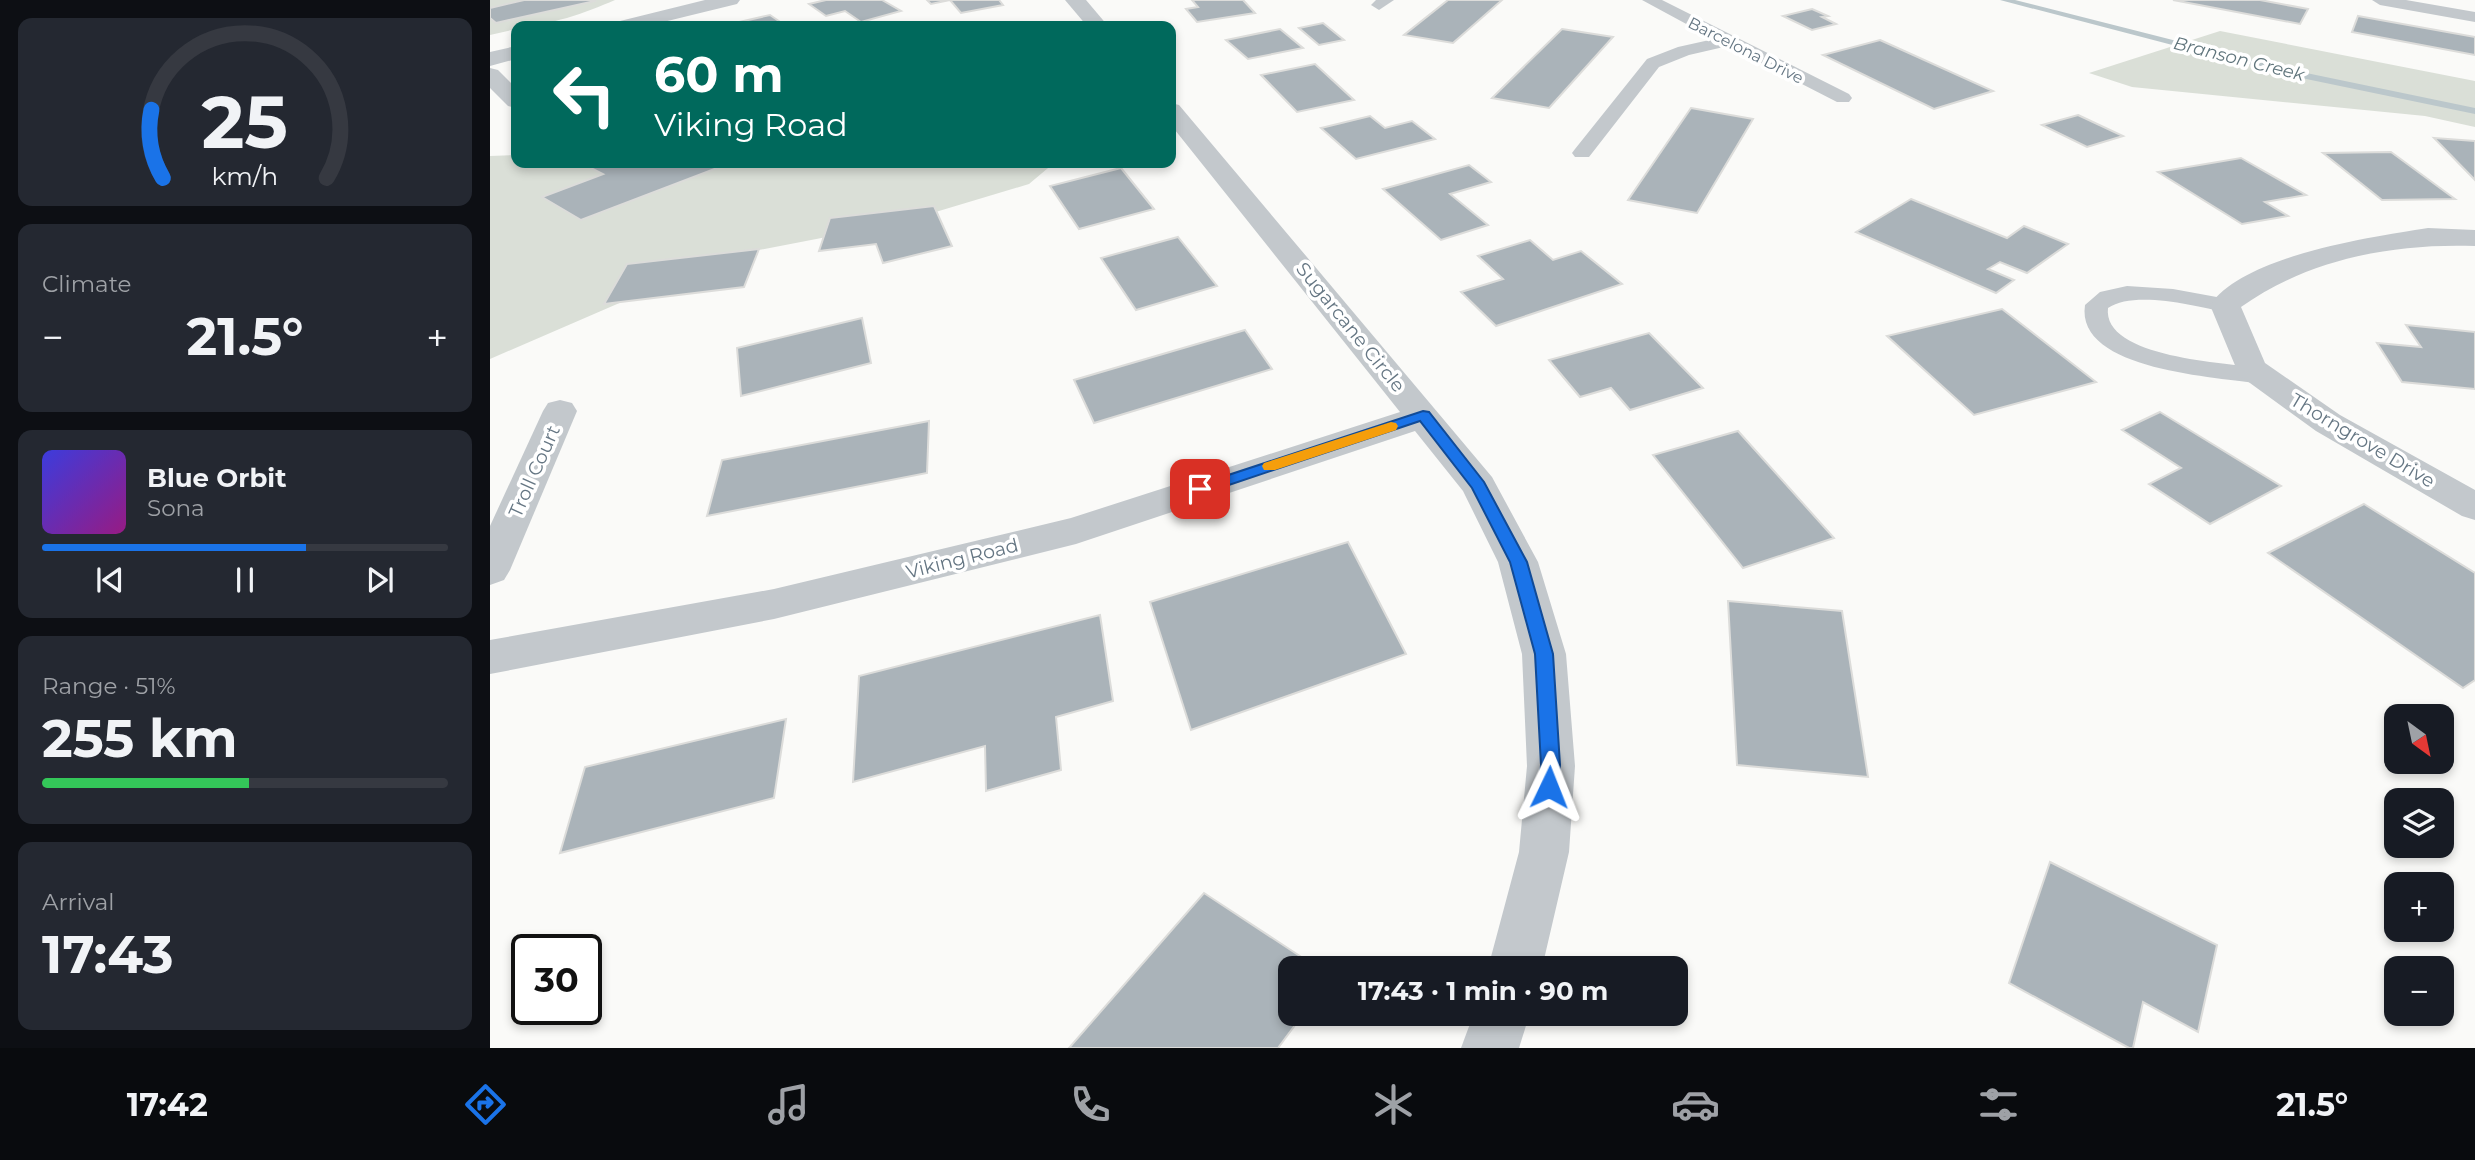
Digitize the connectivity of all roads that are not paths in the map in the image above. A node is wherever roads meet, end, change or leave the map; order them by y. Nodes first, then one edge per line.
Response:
1 (730, 0) edge
2 (1075, 0) edge
3 (1650, 0) edge
4 (2380, 0) edge
5 (2475, 17) edge
6 (644, 21) edge
7 (1094, 21) edge
8 (1727, 41) junction
9 (511, 53) edge
10 (490, 59) edge
11 (490, 75) edge
12 (511, 96) edge
13 (1843, 98) dead end
14 (1176, 116) edge
15 (1582, 153) dead end
16 (2475, 238) edge
17 (2225, 305) junction
18 (2262, 376) junction
19 (561, 411) dead end
20 (1423, 416) junction
21 (2475, 507) edge
22 (490, 570) edge
23 (490, 657) edge
24 (1518, 956) edge
25 (1498, 1026) edge
26 (1490, 1048) edge

1 - 6 street
2 - 7 street
3 - 8 lane, Barcelona Drive
4 - 5 lane
8 - 13 lane, Barcelona Drive
8 - 15 lane
9 - 10 street
11 - 12 street
14 - 20 street, Sugarcane Circle
16 - 17 street
17 - 18 street, Thorngrove Drive
17 - 18 lane
18 - 21 street, Thorngrove Drive
19 - 22 street, Troll Court
20 - 23 street, Viking Road
20 - 24 street, Sugarcane Circle
25 - 26 street

